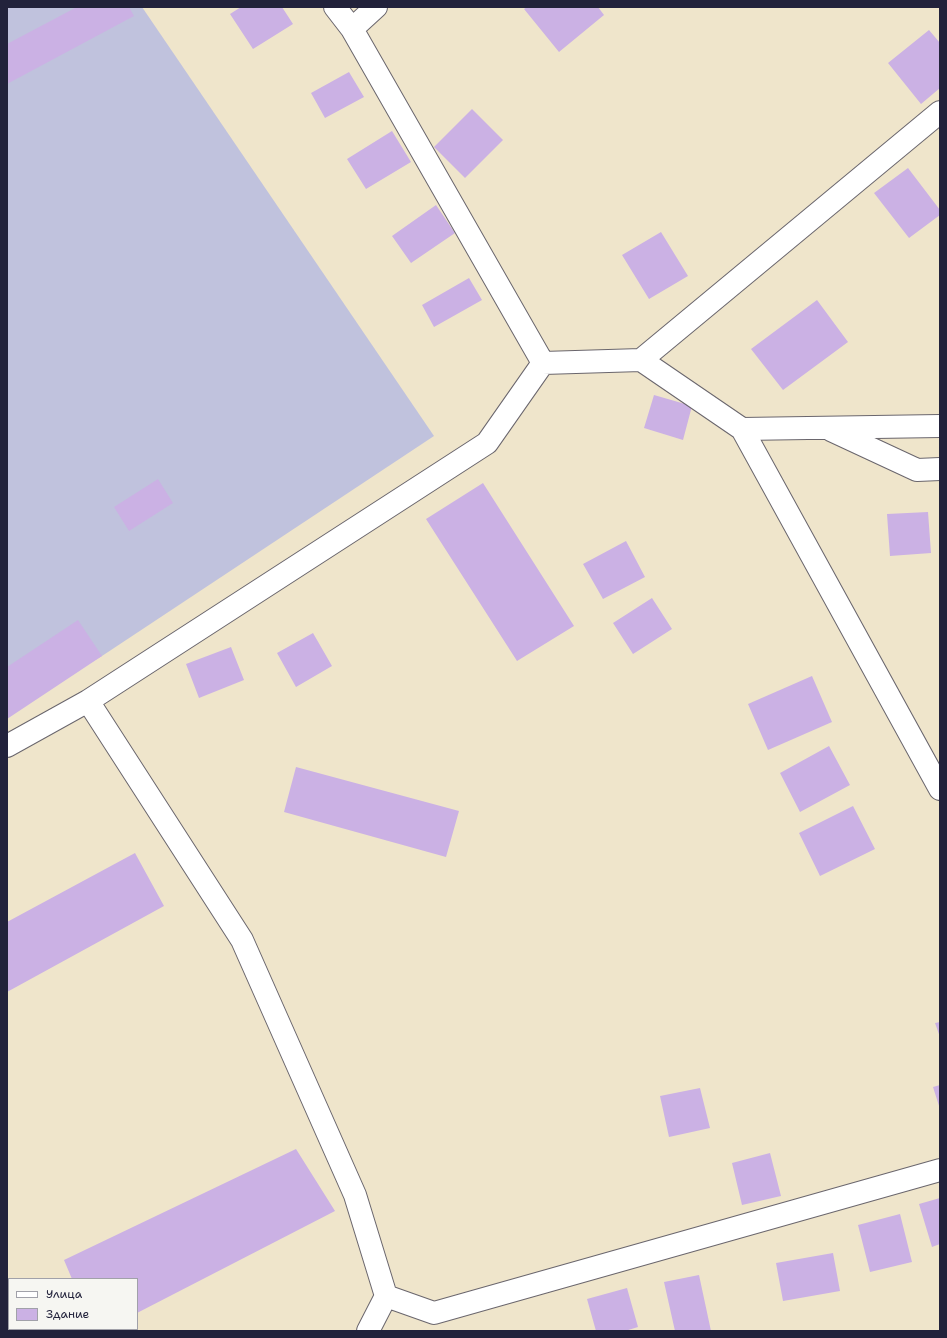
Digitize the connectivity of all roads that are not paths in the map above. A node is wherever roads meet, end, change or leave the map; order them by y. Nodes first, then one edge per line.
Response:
1 (335, 7) edge
2 (376, 7) edge
3 (352, 29) junction
4 (940, 112) edge
5 (641, 360) junction
6 (543, 363) junction
7 (940, 426) edge
8 (827, 428) junction
9 (742, 429) junction
10 (940, 469) edge
11 (88, 701) junction
12 (7, 746) edge
13 (940, 789) edge
14 (940, 1170) edge
15 (386, 1296) junction
16 (368, 1331) edge

1 - 3 street
2 - 3 street
3 - 6 street
4 - 5 street
5 - 6 street
5 - 9 street
6 - 11 street
7 - 8 street
8 - 9 street
8 - 10 street
9 - 13 street
11 - 12 street
11 - 15 street
14 - 15 street
15 - 16 street

